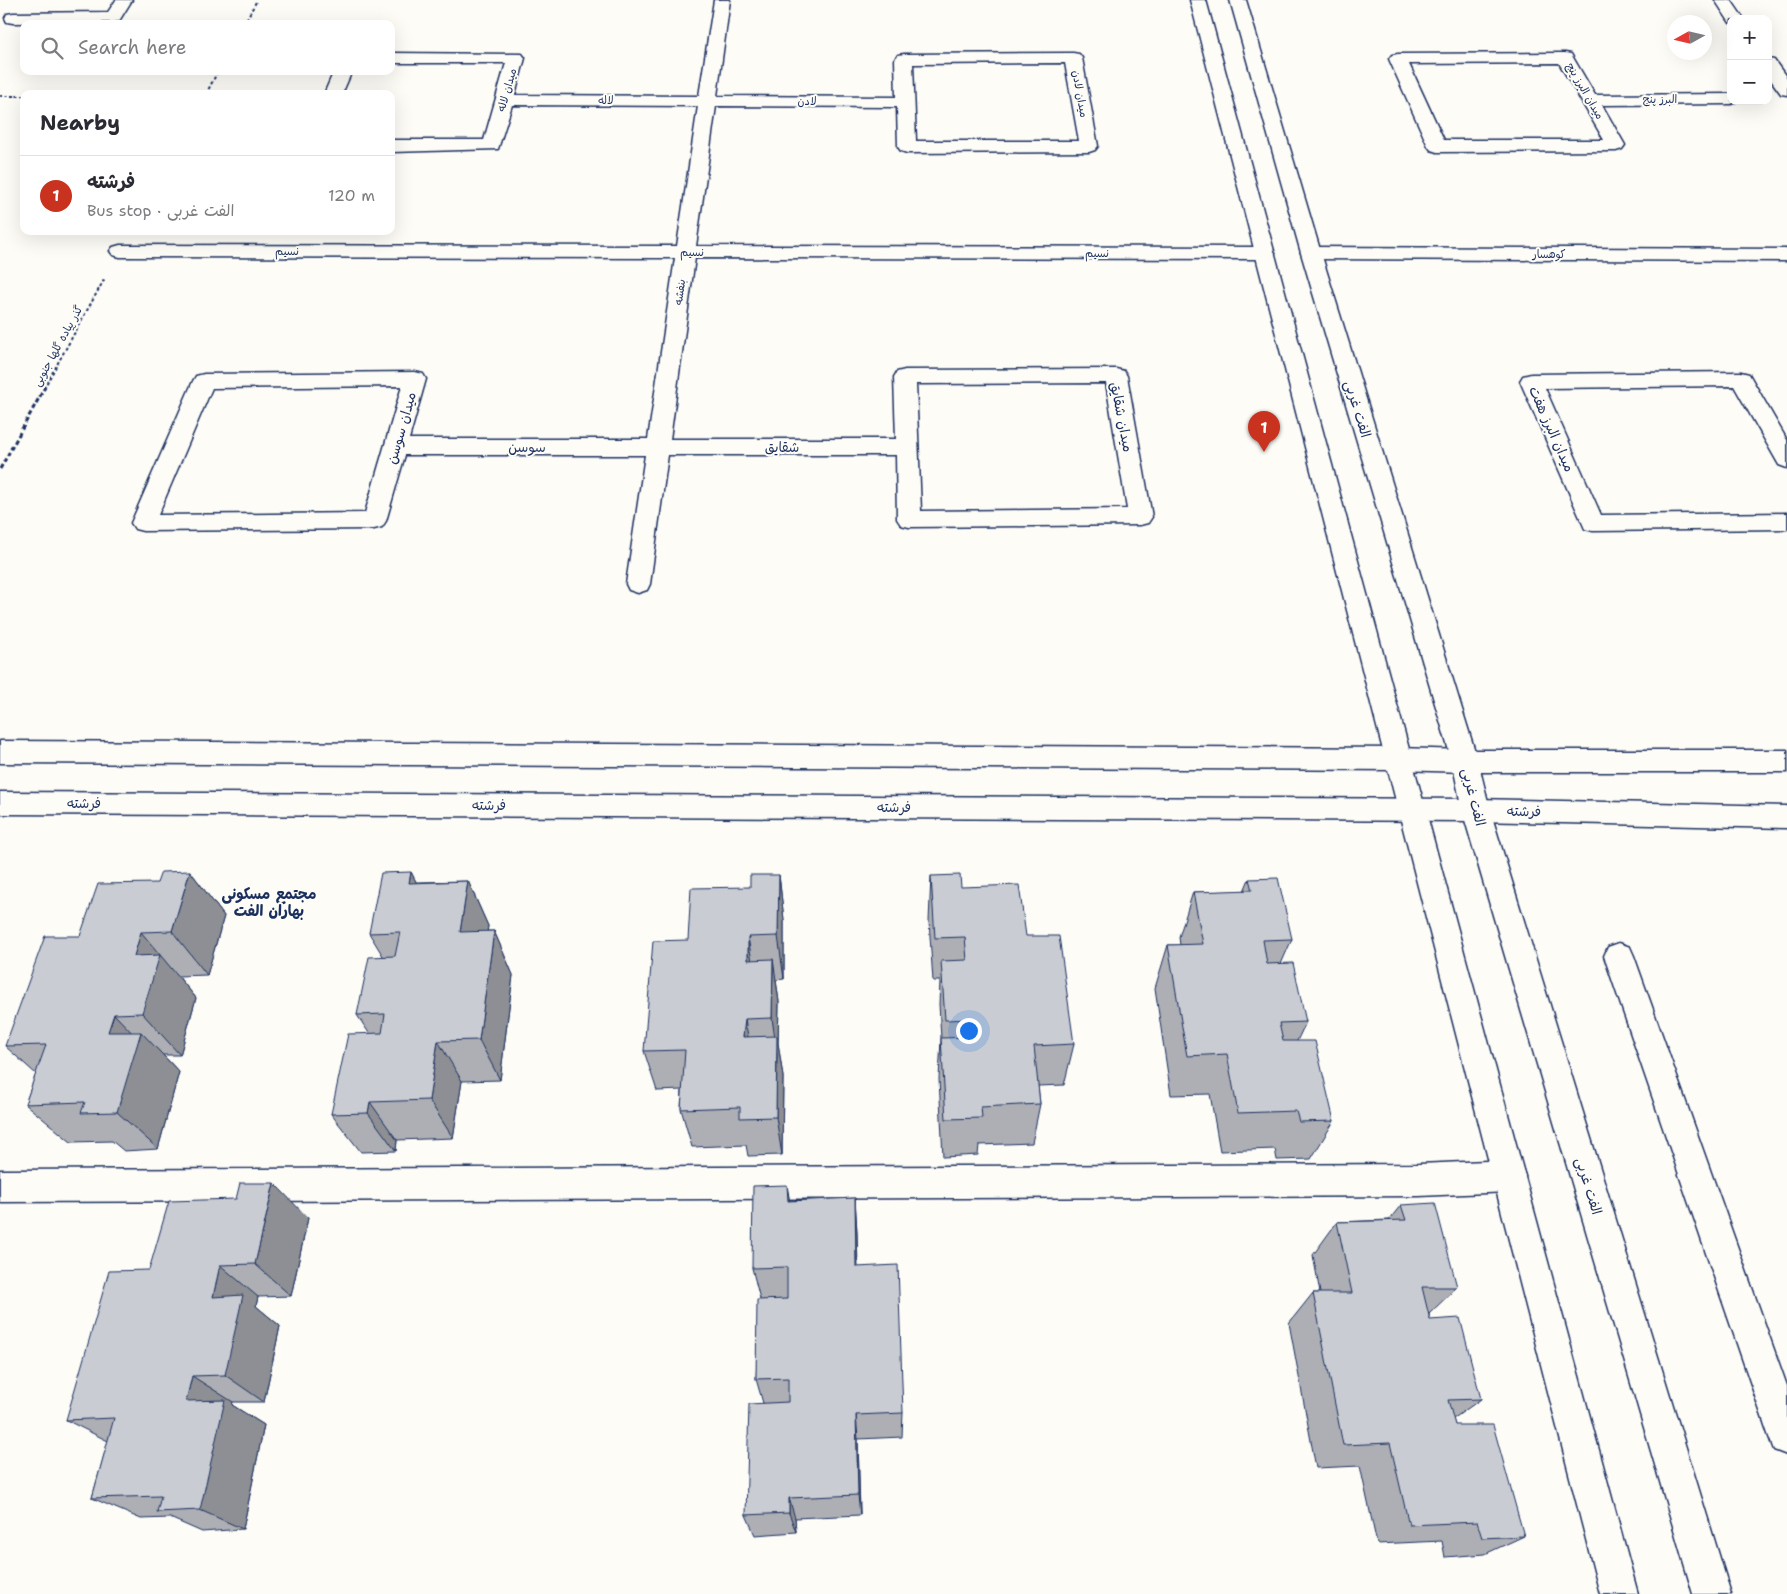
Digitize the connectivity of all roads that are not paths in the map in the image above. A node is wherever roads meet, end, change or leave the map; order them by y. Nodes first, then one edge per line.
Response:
1 (25, 0) edge
2 (124, 0) edge
3 (722, 0) edge
4 (1198, 0) edge
5 (1238, 0) edge
6 (1722, 0) edge
7 (1733, 15) edge
8 (395, 58) edge
9 (1772, 69) edge
10 (341, 75) edge
11 (335, 90) edge
12 (1787, 90) edge
13 (1727, 99) edge
14 (1772, 99) edge
15 (1787, 99) edge
16 (504, 100) junction
17 (1590, 100) junction
18 (708, 101) junction
19 (905, 102) junction
20 (395, 146) edge
21 (120, 251) road end
22 (686, 252) junction
23 (1265, 253) junction
24 (1310, 253) junction
25 (1787, 254) edge
26 (907, 446) junction
27 (396, 447) junction
28 (658, 447) junction
29 (1784, 451) edge
30 (1787, 521) edge
31 (638, 584) dead end
32 (0, 752) edge
33 (1398, 759) junction
34 (1787, 760) edge
35 (1465, 761) junction
36 (0, 803) edge
37 (1413, 810) junction
38 (1476, 810) junction
39 (1787, 818) edge
40 (1619, 956) dead end
41 (1509, 1176) junction
42 (0, 1186) edge
43 (1787, 1437) edge
44 (1619, 1594) edge
45 (1712, 1594) edge

1 - 2 street
3 - 18 street, بنفشه
4 - 23 street
5 - 24 street, الفت غربی
6 - 7 street
8 - 16 street, میدان لاله
9 - 12 street
10 - 11 street
13 - 17 street, البرز پنج
14 - 15 street
16 - 18 street, لاله
16 - 20 street, میدان لاله
17 - 17 street, میدان البرز پنج
18 - 19 street, لادن
18 - 22 street, بنفشه
19 - 19 street, میدان لادن
21 - 22 street, نسیم
22 - 23 street, نسیم
22 - 28 street, بنفشه
23 - 33 street
24 - 25 street, کوهسار
24 - 35 street, الفت غربی
26 - 26 street, میدان شقایق
26 - 28 street, شقایق
27 - 27 street, میدان سوسن
27 - 28 street, سوسن
28 - 31 street, بنفشه
29 - 30 street, میدان البرز هفت
32 - 33 street
33 - 35 street
33 - 37 street
34 - 35 street
35 - 38 street, الفت غربی
36 - 37 street, فرشته
37 - 38 street, فرشته
37 - 41 street
38 - 39 street, فرشته
38 - 45 street, الفت غربی
40 - 43 street
41 - 42 street
41 - 44 street

